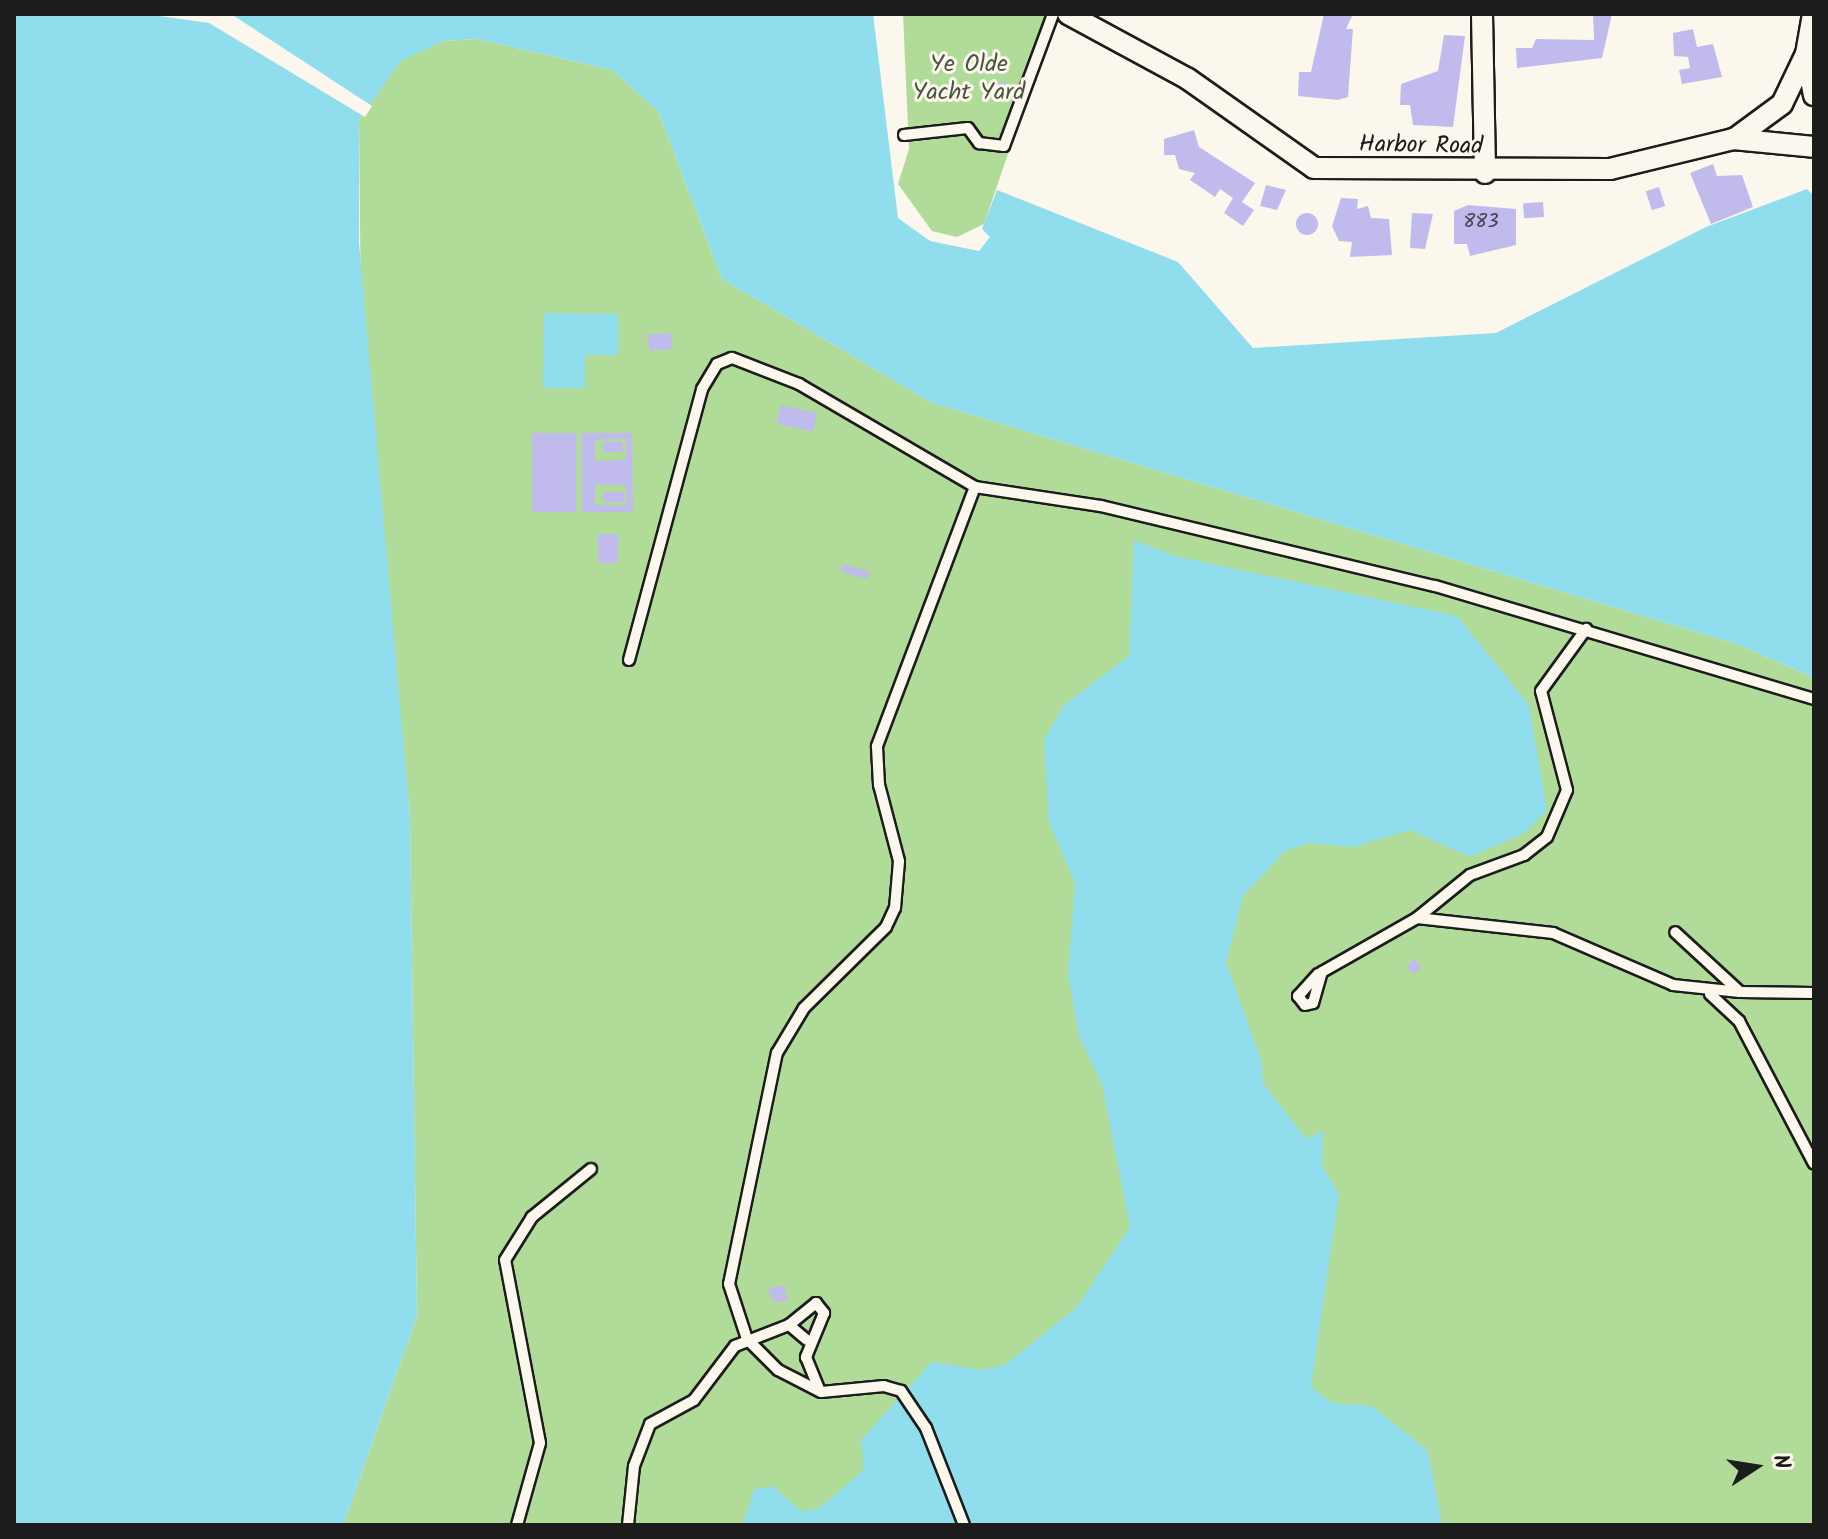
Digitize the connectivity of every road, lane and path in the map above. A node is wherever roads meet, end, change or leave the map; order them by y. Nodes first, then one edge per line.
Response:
1 (1053, 14) edge
2 (1068, 14) edge
3 (1482, 14) edge
4 (1813, 14) edge
5 (1806, 54) junction
6 (1814, 95) edge
7 (904, 135) dead end
8 (1733, 139) junction
9 (1814, 147) edge
10 (1485, 173) junction
11 (975, 487) junction
12 (1586, 629) junction
13 (629, 660) dead end
14 (1814, 699) edge
15 (1417, 918) junction
16 (1675, 932) dead end
17 (1318, 974) dead end
18 (1740, 992) junction
19 (1814, 993) edge
20 (1710, 994) junction
21 (1814, 1164) edge
22 (591, 1169) dead end
23 (789, 1325) junction
24 (747, 1339) junction
25 (807, 1340) junction
26 (821, 1392) junction
27 (517, 1525) edge
28 (628, 1525) edge
29 (964, 1525) edge

1 - 7 lane
2 - 10 street, Harbor Road
3 - 10 street
4 - 5 street
5 - 6 street
5 - 8 street
8 - 9 street, Harbor Road
8 - 10 street, Harbor Road
11 - 12 lane
11 - 13 lane
11 - 24 lane
12 - 14 lane
12 - 15 lane
15 - 17 lane
15 - 20 lane
16 - 18 lane
18 - 19 lane
18 - 20 lane
20 - 21 lane
22 - 27 lane
23 - 24 lane
23 - 25 lane
23 - 25 lane
24 - 26 lane
24 - 28 lane
25 - 26 lane
26 - 29 lane

